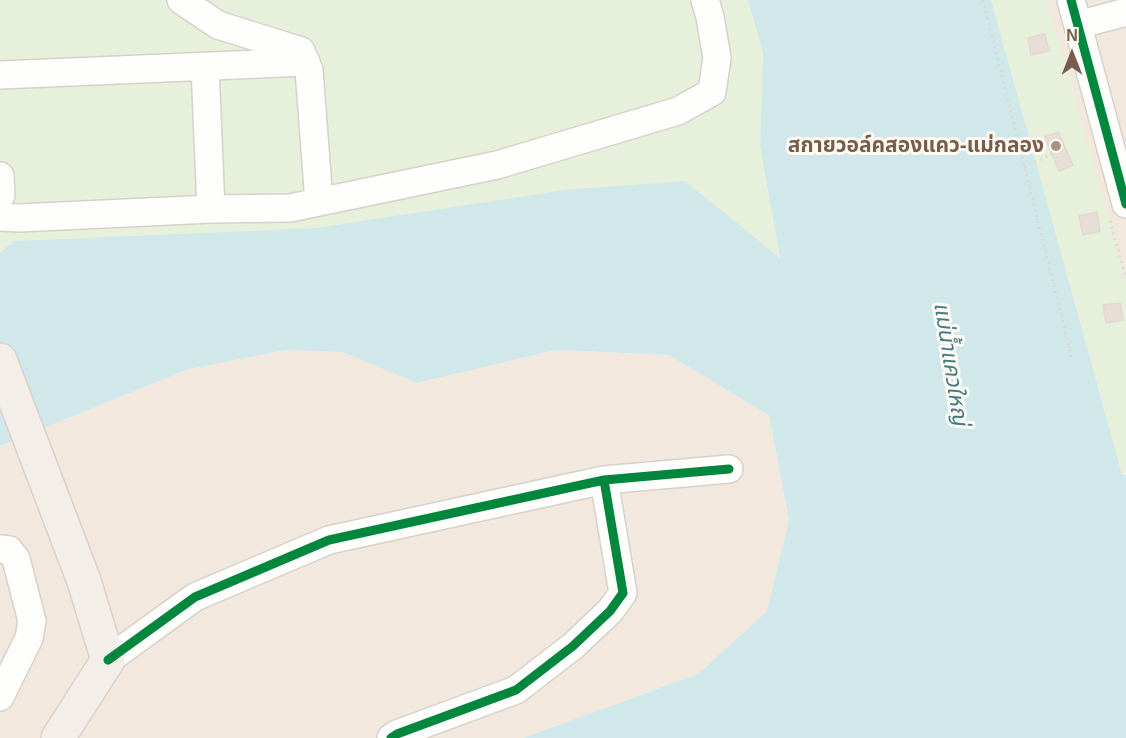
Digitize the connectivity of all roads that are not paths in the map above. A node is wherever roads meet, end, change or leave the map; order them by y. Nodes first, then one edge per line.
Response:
1 (181, 0) edge
2 (705, 0) edge
3 (1075, 12) edge
4 (1126, 12) edge
5 (306, 63) junction
6 (205, 67) junction
7 (0, 75) edge
8 (0, 196) edge
9 (319, 202) junction
10 (1126, 204) edge
11 (211, 209) junction
12 (0, 360) edge
13 (729, 469) dead end
14 (604, 480) junction
15 (0, 549) edge
16 (108, 660) junction
17 (0, 697) edge
18 (58, 738) edge
19 (391, 738) edge

1 - 5 street
2 - 9 street
3 - 4 street
3 - 10 street
5 - 6 street
5 - 9 street
6 - 7 street
6 - 11 street
8 - 11 street
9 - 11 street
12 - 16 main road
13 - 14 street
14 - 16 street
14 - 19 street
15 - 17 street
16 - 18 main road

